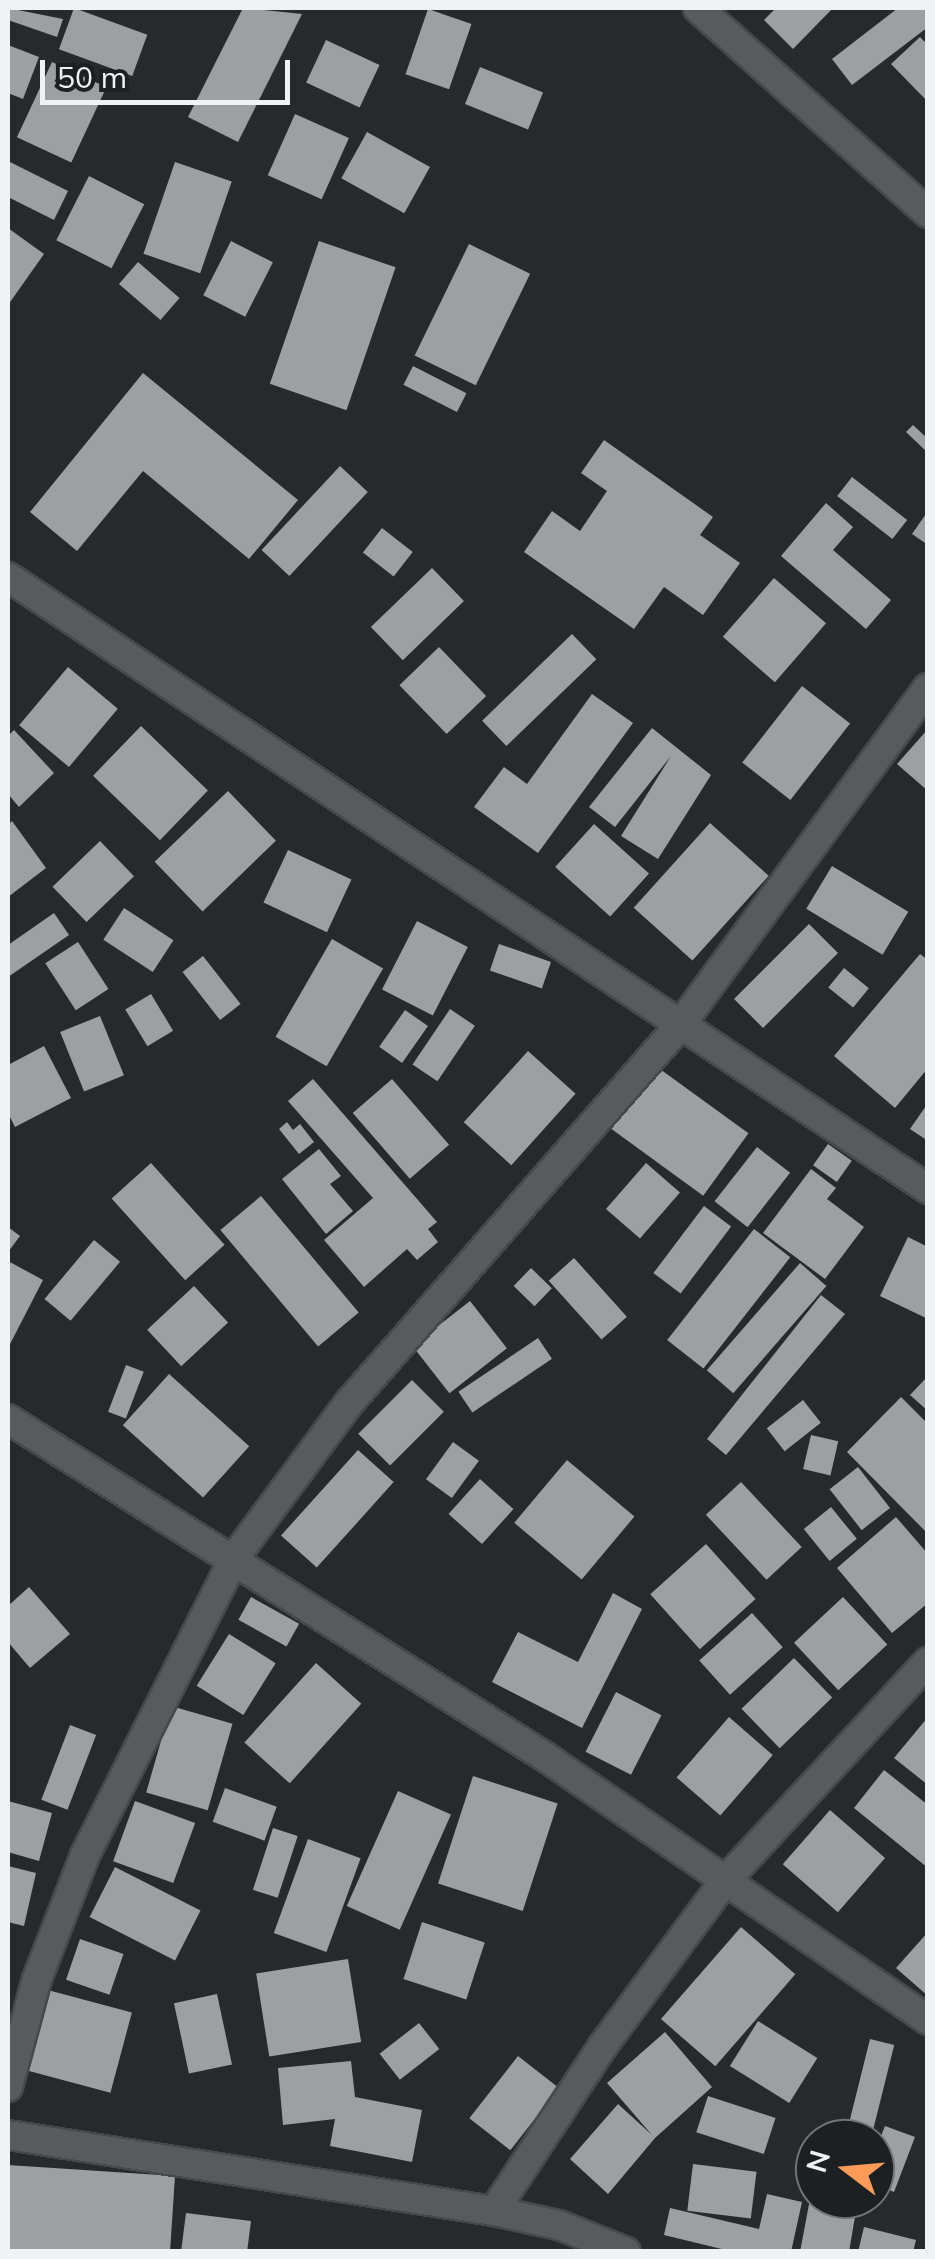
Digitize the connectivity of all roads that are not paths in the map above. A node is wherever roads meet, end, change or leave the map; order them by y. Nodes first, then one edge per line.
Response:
1 (698, 8) edge
2 (928, 213) edge
3 (8, 577) edge
4 (928, 688) edge
5 (681, 1024) junction
6 (928, 1189) edge
7 (8, 1419) edge
8 (236, 1557) junction
9 (928, 1662) edge
10 (725, 1881) junction
11 (928, 2020) edge
12 (8, 2087) edge
13 (8, 2135) edge
14 (494, 2211) junction
15 (626, 2252) edge

1 - 2 street
3 - 5 street
4 - 5 street
5 - 6 street
5 - 8 street
7 - 8 street
8 - 10 street
8 - 12 street
9 - 10 street
10 - 11 street
10 - 14 street
13 - 14 street
14 - 15 street

